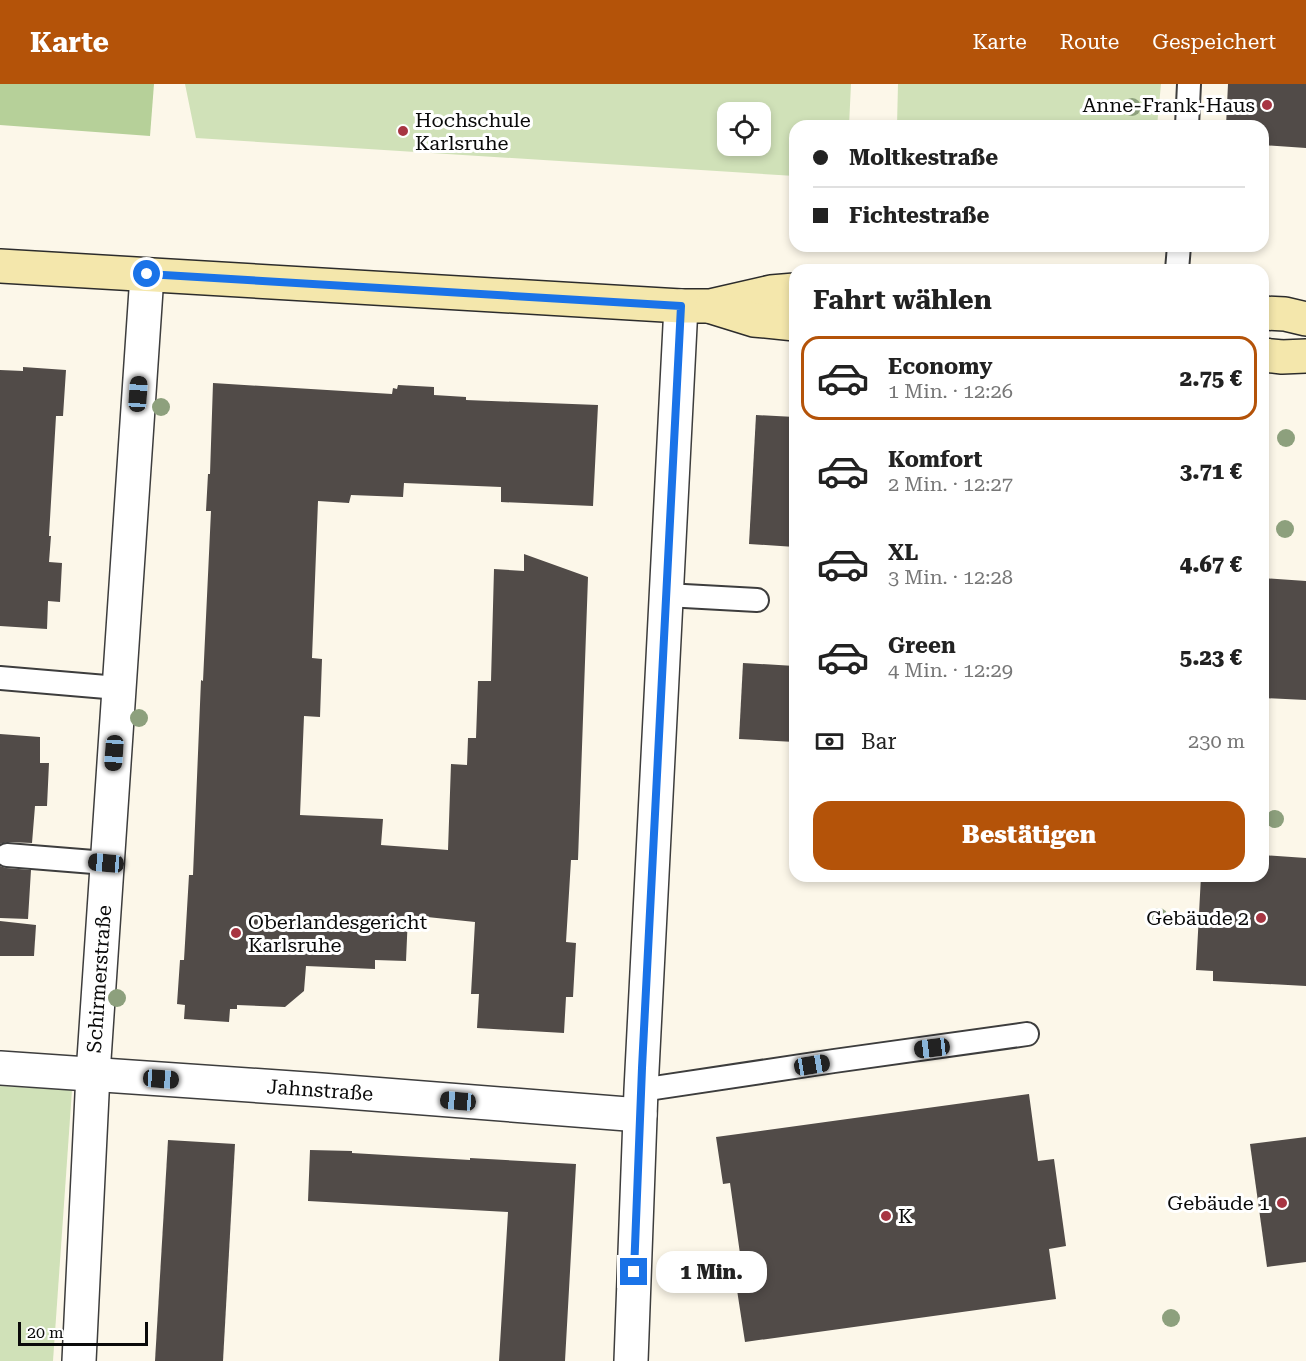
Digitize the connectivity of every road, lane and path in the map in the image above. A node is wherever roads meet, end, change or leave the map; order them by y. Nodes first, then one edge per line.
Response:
1 (1189, 84) edge
2 (1187, 120) edge
3 (0, 266) edge
4 (147, 274) junction
5 (789, 290) edge
6 (696, 306) junction
7 (1269, 314) edge
8 (1306, 319) edge
9 (789, 323) edge
10 (1269, 356) edge
11 (1306, 356) edge
12 (666, 595) junction
13 (757, 600) dead end
14 (0, 678) edge
15 (118, 688) junction
16 (7, 855) dead end
17 (106, 863) junction
18 (1027, 1034) dead end
19 (0, 1068) edge
20 (93, 1074) junction
21 (640, 1103) junction
22 (79, 1361) edge
23 (631, 1361) edge

1 - 2 lane
3 - 4 main road
4 - 6 main road
4 - 15 street, Schirmerstraße
5 - 6 main road
6 - 9 main road
6 - 12 street
7 - 8 main road
10 - 11 main road
12 - 13 lane
12 - 21 street
14 - 15 lane
15 - 17 street, Schirmerstraße
16 - 17 lane
17 - 20 street, Schirmerstraße
18 - 21 lane
19 - 20 street, Jahnstraße
20 - 21 street, Jahnstraße
20 - 22 street, Schirmerstraße
21 - 23 street

